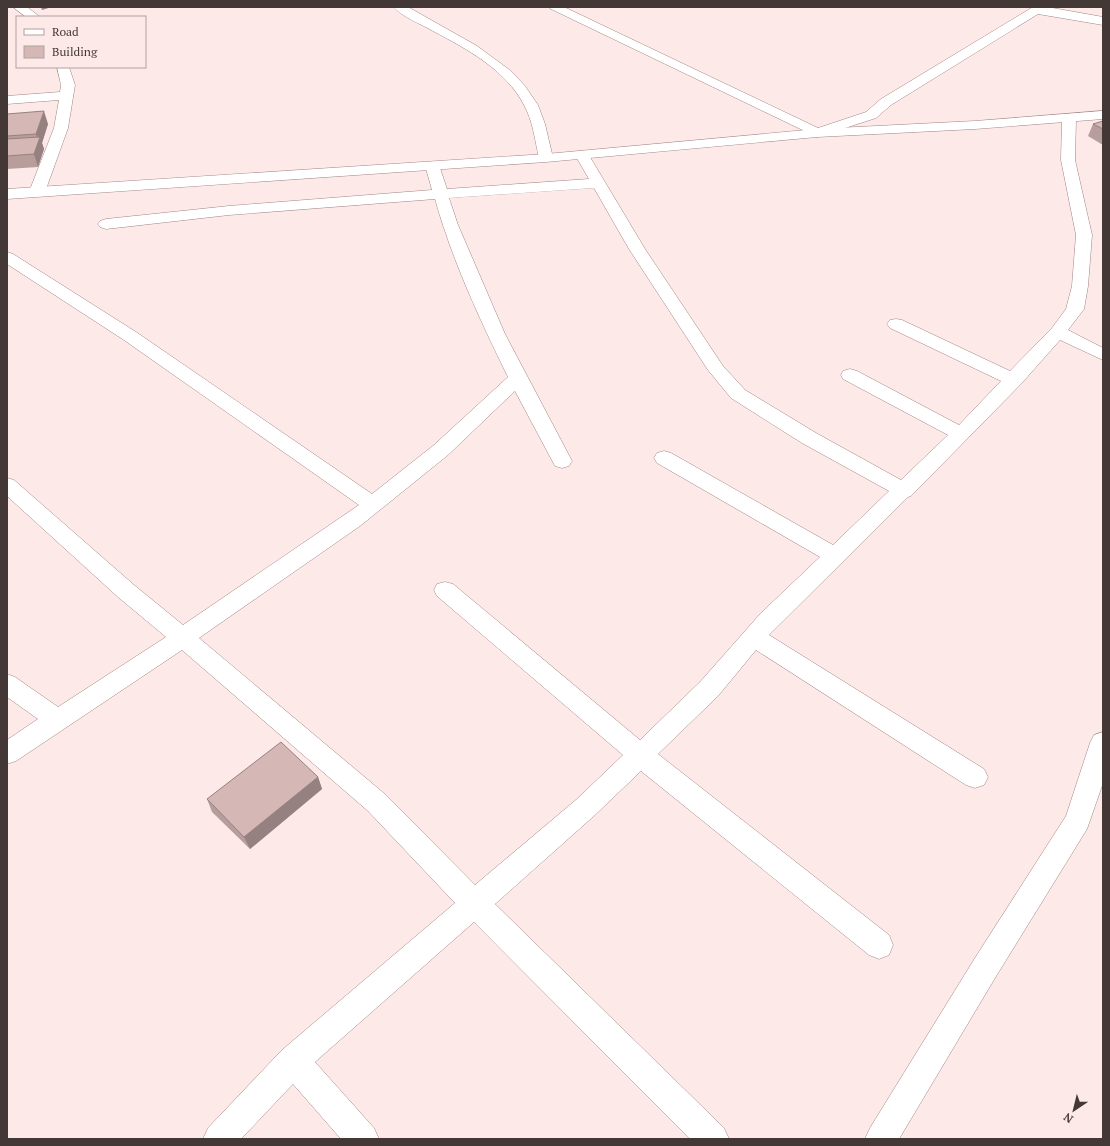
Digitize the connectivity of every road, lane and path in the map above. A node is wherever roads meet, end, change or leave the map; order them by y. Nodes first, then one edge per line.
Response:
1 (19, 7) edge
2 (400, 7) edge
3 (555, 7) edge
4 (1039, 8) edge
5 (32, 16) edge
6 (1103, 21) edge
7 (62, 68) edge
8 (66, 96) junction
9 (7, 100) edge
10 (1103, 115) edge
11 (1069, 118) junction
12 (817, 133) junction
13 (582, 155) junction
14 (546, 158) junction
15 (432, 165) junction
16 (599, 183) junction
17 (37, 192) junction
18 (7, 194) edge
19 (441, 194) junction
20 (106, 224) dead end
21 (7, 257) edge
22 (896, 324) dead end
23 (1058, 332) junction
24 (1103, 355) edge
25 (850, 375) dead end
26 (518, 378) junction
27 (1014, 380) junction
28 (961, 434) junction
29 (664, 458) dead end
30 (562, 461) dead end
31 (7, 485) edge
32 (904, 490) junction
33 (373, 505) junction
34 (835, 556) junction
35 (445, 590) dead end
36 (754, 637) junction
37 (182, 638) junction
38 (7, 684) edge
39 (58, 720) junction
40 (1103, 743) edge
41 (7, 753) edge
42 (640, 755) junction
43 (975, 777) dead end
44 (474, 903) junction
45 (879, 945) dead end
46 (293, 1061) junction
47 (219, 1139) edge
48 (363, 1139) edge
49 (713, 1139) edge
50 (881, 1139) edge

1 - 5 street
2 - 14 street
3 - 12 street
4 - 6 street
4 - 12 street
7 - 8 street
8 - 9 street
8 - 17 street
10 - 11 street
11 - 12 street
11 - 23 street
12 - 13 street
13 - 14 street
13 - 16 street
14 - 15 street
15 - 17 street
15 - 19 street
16 - 19 street
16 - 32 street
17 - 18 street
19 - 20 street
19 - 26 street
21 - 33 street
22 - 27 street
23 - 24 street
23 - 27 street
25 - 28 street
26 - 30 street
26 - 33 street
27 - 28 street
28 - 32 street
29 - 34 street
31 - 37 street
32 - 34 street
33 - 37 street
34 - 36 street
35 - 42 street
36 - 42 street
36 - 43 street
37 - 39 street
37 - 44 street
38 - 39 street
39 - 41 street
40 - 50 street
42 - 44 street
42 - 45 street
44 - 46 street
44 - 49 street
46 - 47 street
46 - 48 street

